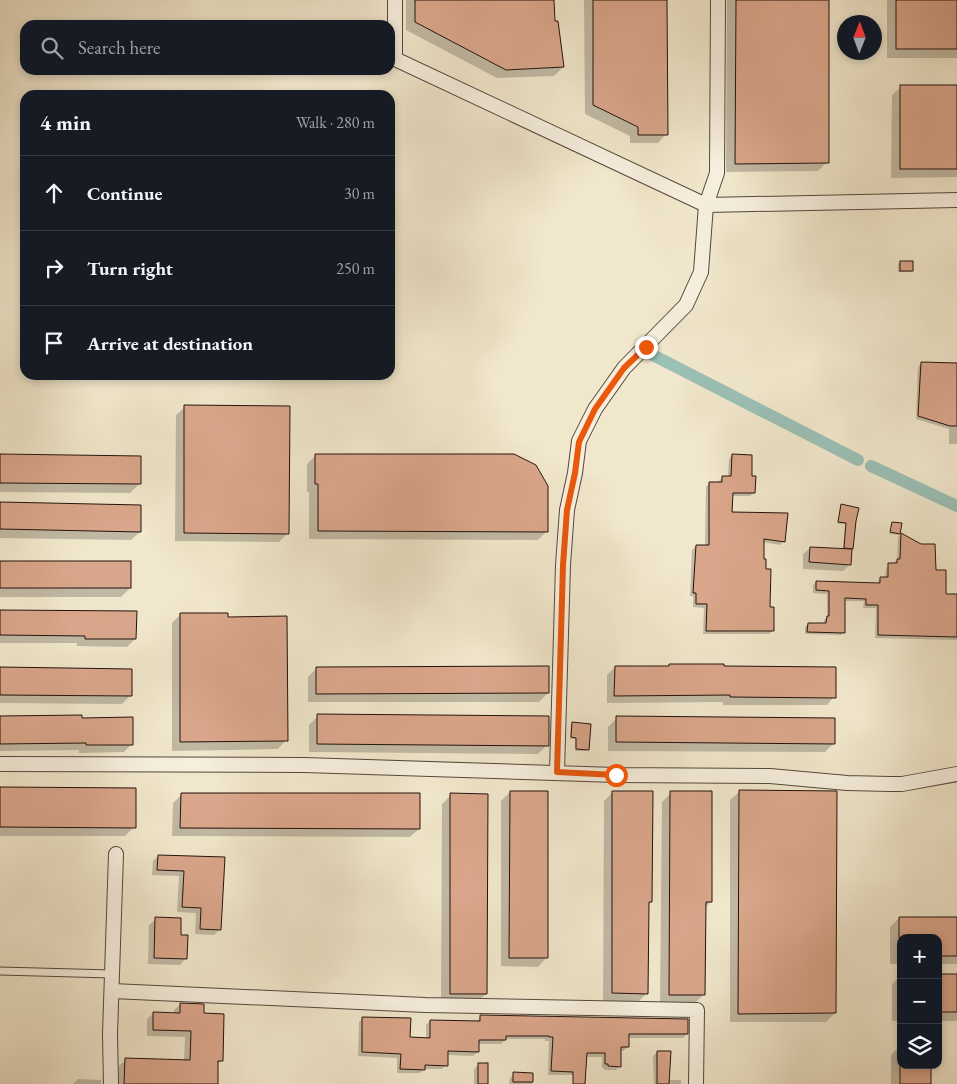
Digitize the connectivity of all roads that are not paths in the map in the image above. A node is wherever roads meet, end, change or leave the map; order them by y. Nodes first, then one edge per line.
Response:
1 (395, 0) edge
2 (718, 0) edge
3 (957, 200) edge
4 (706, 205) junction
5 (0, 764) edge
6 (557, 772) junction
7 (957, 774) edge
8 (116, 854) dead end
9 (0, 971) edge
10 (112, 974) junction
11 (112, 991) junction
12 (111, 1084) edge
13 (696, 1084) edge

1 - 4 street
2 - 4 street
3 - 4 street
4 - 6 street
5 - 6 street
6 - 7 street
8 - 10 street
9 - 10 lane
10 - 11 street
11 - 12 street
11 - 13 street

